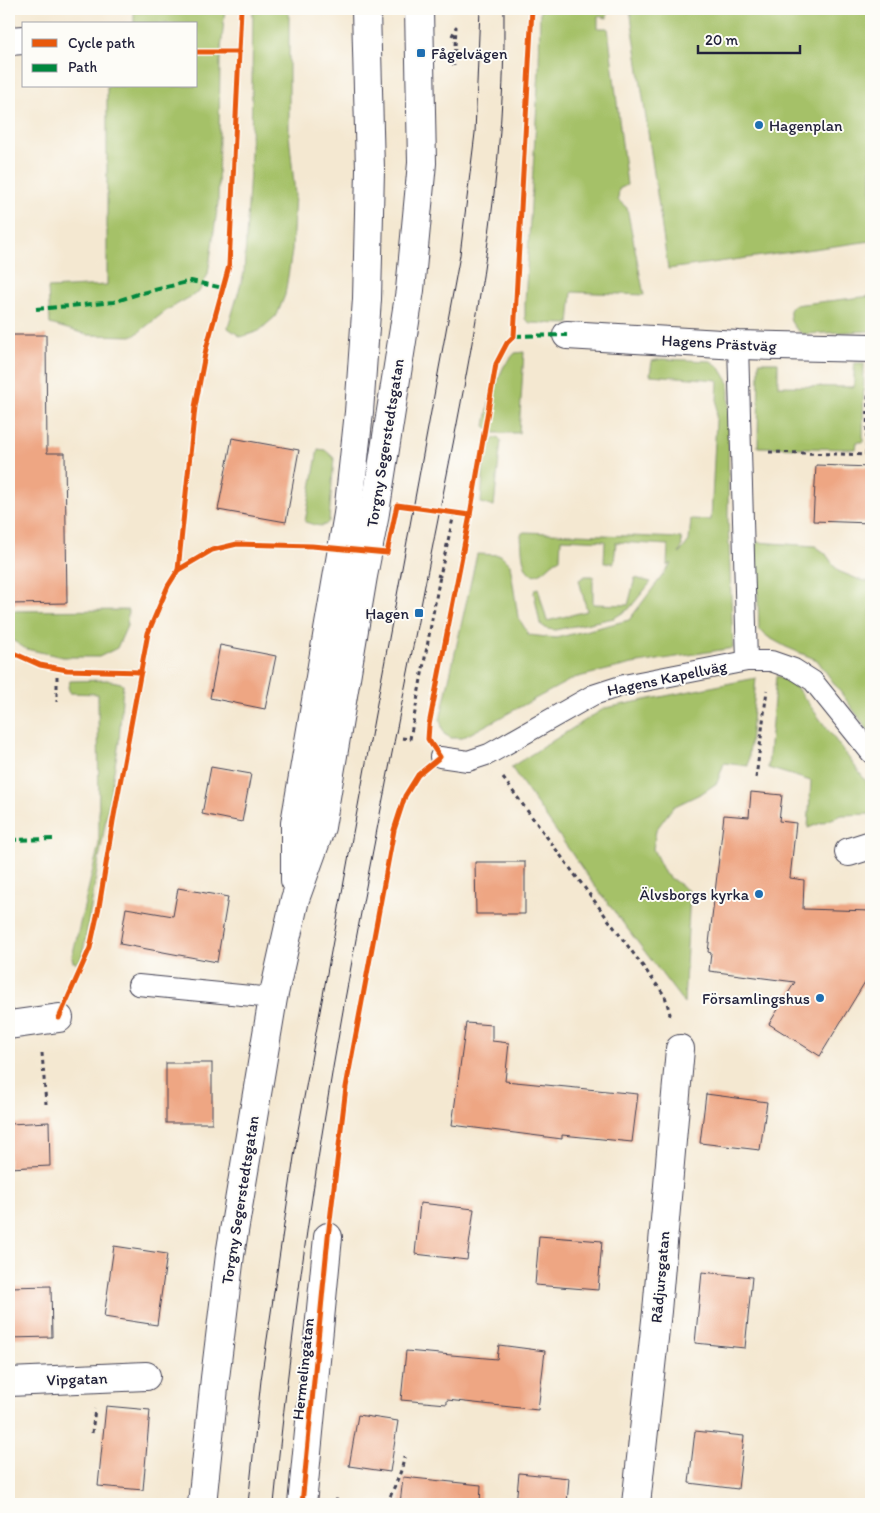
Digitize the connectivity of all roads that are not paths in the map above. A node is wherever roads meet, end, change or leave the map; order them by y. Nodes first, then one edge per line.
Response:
1 (366, 9) edge
2 (419, 9) edge
3 (22, 40) edge
4 (9, 41) edge
5 (567, 335) dead end
6 (738, 345) junction
7 (871, 348) edge
8 (747, 661) junction
9 (871, 754) edge
10 (440, 757) dead end
11 (295, 899) junction
12 (138, 986) dead end
13 (273, 998) junction
14 (59, 1018) road end
15 (9, 1025) edge
16 (680, 1049) dead end
17 (328, 1237) dead end
18 (146, 1376) dead end
19 (9, 1382) edge
20 (303, 1501) edge
21 (202, 1504) edge
22 (636, 1504) edge

1 - 11 street, Torgny Segerstedtsgatan
2 - 11 street, Torgny Segerstedtsgatan
3 - 4 street
5 - 6 street, Hagens Prästväg
6 - 7 street, Hagens Prästväg
6 - 8 lane
8 - 9 lane, Hagens Kapellväg
8 - 10 lane, Hagens Kapellväg
11 - 13 street, Torgny Segerstedtsgatan
12 - 13 lane
13 - 21 street, Torgny Segerstedtsgatan
14 - 15 street
16 - 22 street, Rådjursgatan
17 - 20 street, Hermelingatan
18 - 19 street, Vipgatan

